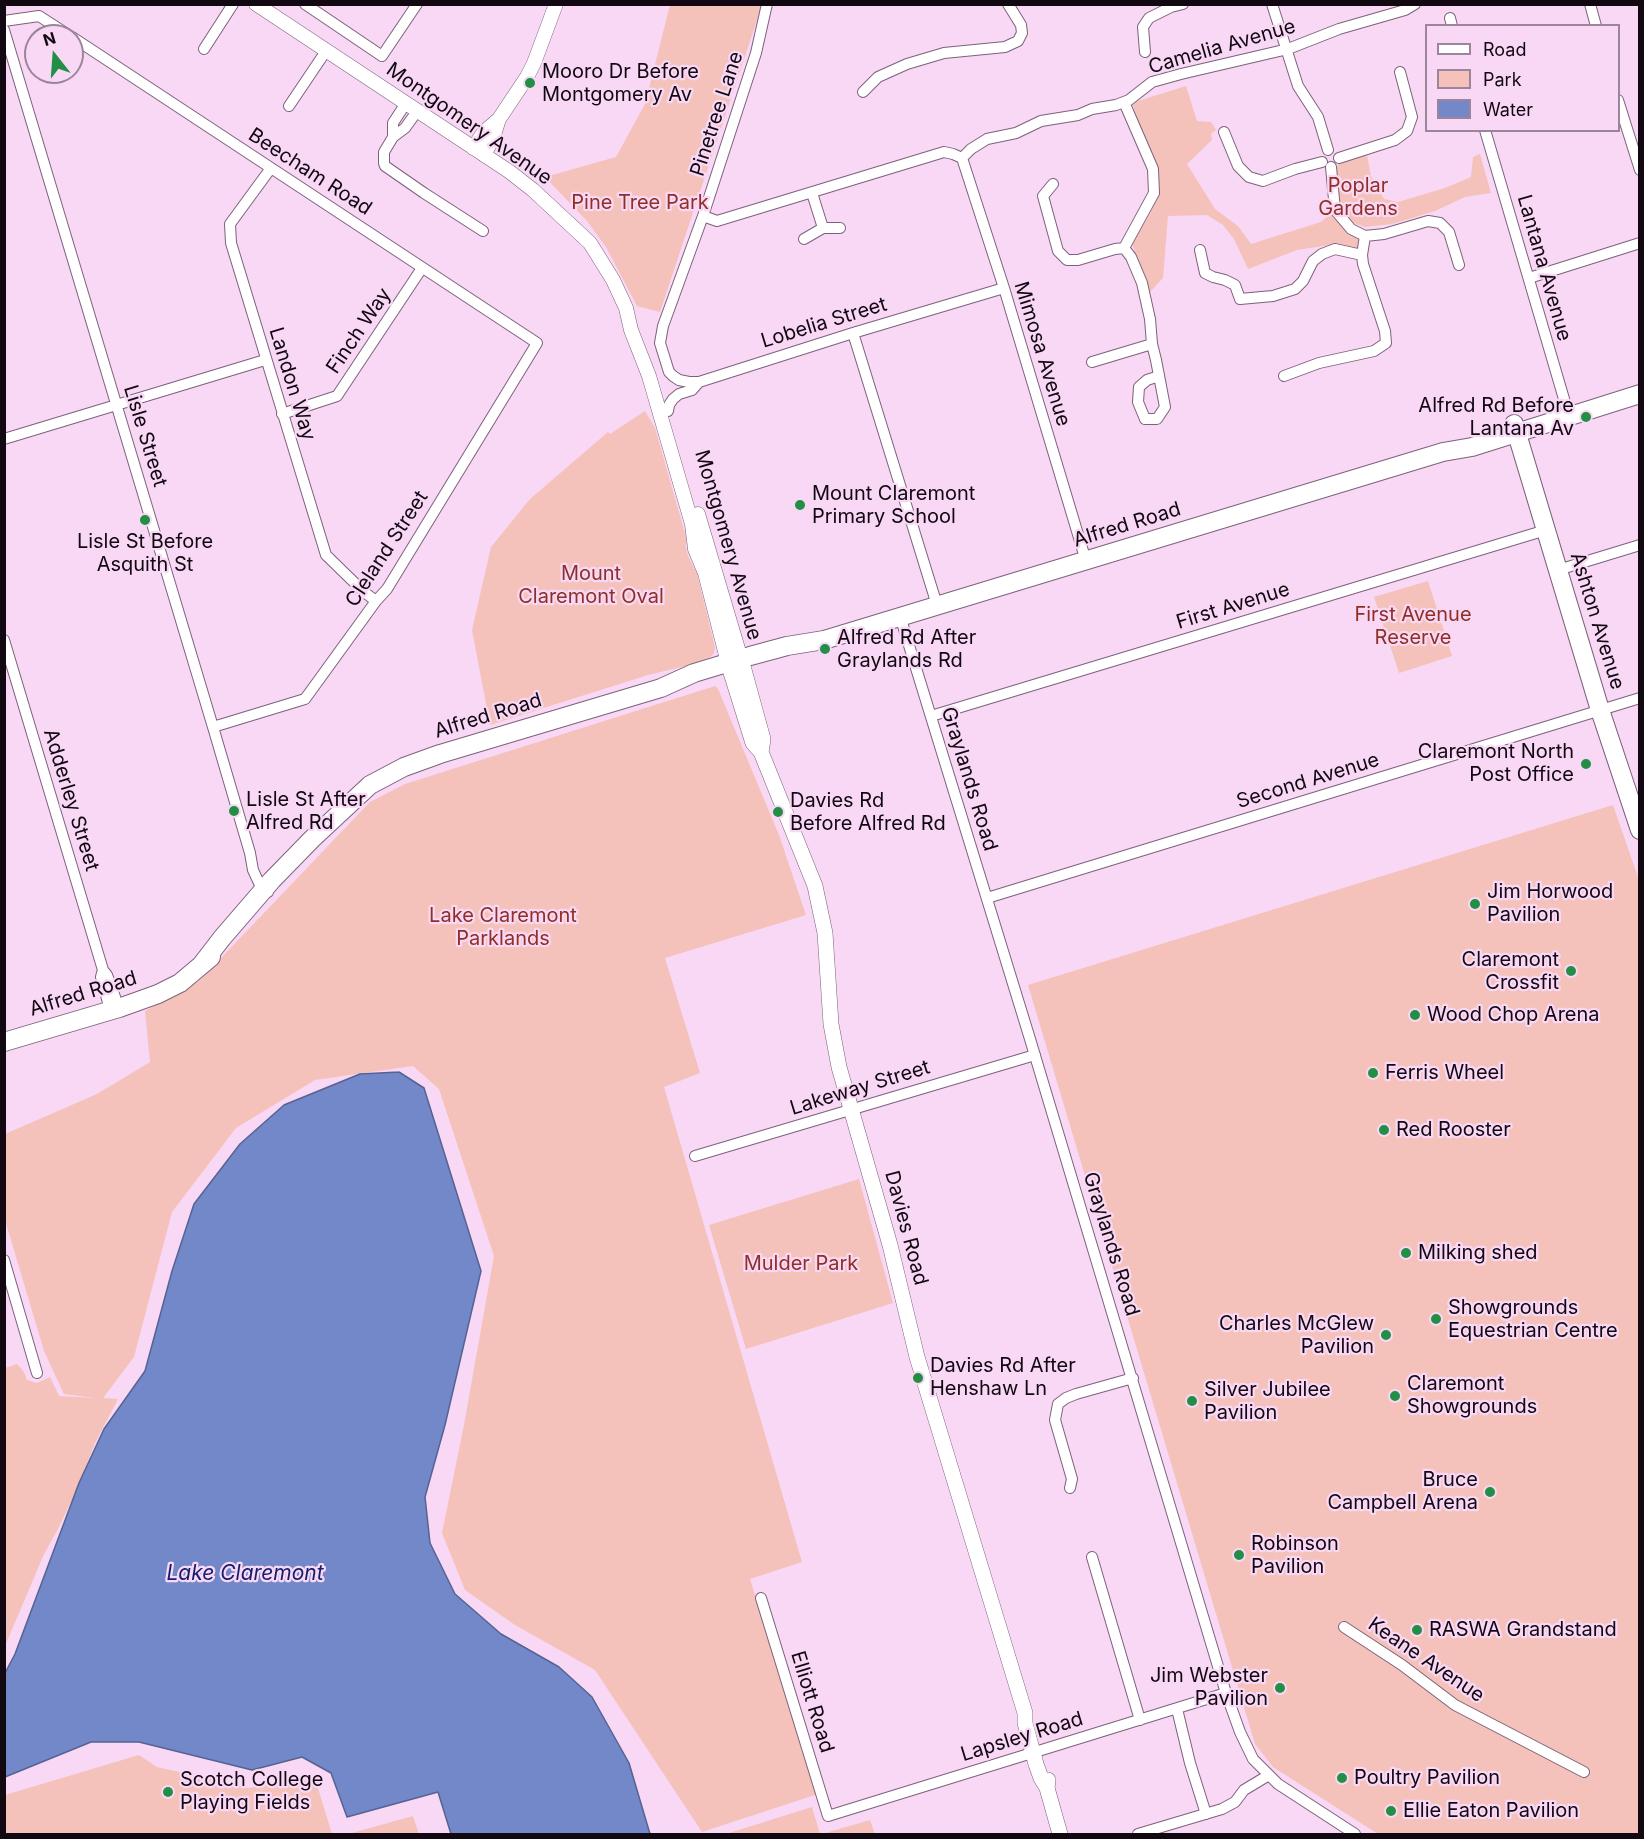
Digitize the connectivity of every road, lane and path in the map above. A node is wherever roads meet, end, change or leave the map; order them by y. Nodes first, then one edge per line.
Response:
1 (233, 4) edge
2 (256, 4) edge
3 (305, 4) edge
4 (417, 4) edge
5 (556, 4) edge
6 (767, 4) edge
7 (1008, 4) edge
8 (1183, 4) edge
9 (1272, 4) edge
10 (1416, 4) edge
11 (1590, 4) edge
12 (4, 21) edge
13 (51, 24) edge
14 (1595, 24) edge
15 (4, 30) edge
16 (84, 46) edge
17 (204, 49) dead end
18 (1288, 49) junction
19 (326, 51) junction
20 (1145, 52) dead end
21 (1400, 72) dead end
22 (863, 92) dead end
23 (1124, 102) junction
24 (289, 106) dead end
25 (412, 106) junction
26 (1620, 106) edge
27 (1224, 132) dead end
28 (1486, 132) edge
29 (478, 151) junction
30 (962, 158) junction
31 (1331, 162) junction
32 (271, 168) junction
33 (1640, 170) edge
34 (1053, 184) dead end
35 (812, 193) junction
36 (703, 216) junction
37 (823, 228) junction
38 (840, 228) dead end
39 (483, 231) dead end
40 (1365, 236) junction
41 (804, 239) dead end
42 (1640, 243) edge
43 (1124, 248) junction
44 (1200, 250) dead end
45 (1362, 255) junction
46 (1459, 265) dead end
47 (422, 268) junction
48 (1529, 278) junction
49 (1004, 288) junction
50 (853, 333) junction
51 (527, 337) joint
52 (1152, 344) junction
53 (265, 360) junction
54 (1092, 362) dead end
55 (1159, 376) dead end
56 (1284, 376) dead end
57 (699, 382) junction
58 (1640, 386) edge
59 (1640, 394) edge
60 (117, 404) junction
61 (1567, 412) junction
62 (282, 414) junction
63 (667, 418) junction
64 (1515, 428) junction
65 (4, 439) edge
66 (1545, 530) junction
67 (1640, 545) edge
68 (1086, 561) junction
69 (1558, 570) junction
70 (376, 601) junction
71 (938, 605) junction
72 (900, 616) junction
73 (4, 640) edge
74 (736, 666) junction
75 (1640, 698) edge
76 (1600, 710) junction
77 (931, 716) junction
78 (213, 727) junction
79 (1640, 830) edge
80 (271, 887) junction
81 (987, 898) junction
82 (114, 1009) junction
83 (4, 1042) edge
84 (1035, 1055) junction
85 (851, 1109) junction
86 (695, 1156) dead end
87 (4, 1260) edge
88 (37, 1373) dead end
89 (1133, 1378) junction
90 (1070, 1488) dead end
91 (1092, 1557) dead end
92 (761, 1598) dead end
93 (1344, 1627) dead end
94 (1226, 1694) junction
95 (1177, 1709) junction
96 (1140, 1720) junction
97 (1037, 1751) junction
98 (1584, 1772) dead end
99 (1269, 1775) junction
100 (1206, 1814) junction
101 (828, 1816) joint
102 (1060, 1834) edge
103 (1138, 1834) edge
104 (1355, 1834) edge

1 - 17 street
2 - 19 street, Montgomery Avenue
3 - 4 street
5 - 29 street
6 - 36 street, Pinetree Lane
7 - 22 street
8 - 20 street
9 - 18 street
10 - 18 street, Camelia Avenue
11 - 14 street
12 - 13 street, Beecham Road
15 - 60 street, Lisle Street
16 - 32 street, Beecham Road
18 - 23 street, Camelia Avenue
18 - 31 street
19 - 24 street
19 - 25 street, Montgomery Avenue
21 - 31 street
23 - 30 street, Camelia Avenue
23 - 43 street
25 - 29 street, Montgomery Avenue
25 - 39 street
26 - 33 street
27 - 31 street
28 - 48 street, Lantana Avenue
29 - 63 street, Montgomery Avenue
30 - 35 street
30 - 49 street, Mimosa Avenue
31 - 40 street
32 - 47 street, Beecham Road
32 - 53 street, Landon Way
34 - 43 street
35 - 36 street
35 - 37 street
36 - 57 street, Pinetree Lane
37 - 38 street
37 - 41 street
40 - 45 street
40 - 46 street
42 - 48 street
43 - 52 street
44 - 45 street
45 - 56 street
47 - 51 street, Beecham Road
47 - 62 street, Finch Way
48 - 61 street, Lantana Avenue
49 - 50 street, Lobelia Street
49 - 68 street, Mimosa Avenue
50 - 57 street, Lobelia Street
50 - 71 street
51 - 70 street, Cleland Street
52 - 54 street
52 - 55 street
53 - 60 street
53 - 62 street, Landon Way
57 - 63 street, Lobelia Street
58 - 61 main road, Alfred Road
59 - 61 main road, Alfred Road
60 - 65 street
60 - 78 street, Lisle Street
61 - 64 main road, Alfred Road
62 - 70 street, Landon Way
63 - 74 street, Montgomery Avenue
64 - 66 main road, Ashton Avenue
64 - 68 main road, Alfred Road
66 - 69 main road, Ashton Avenue
66 - 77 street, First Avenue
67 - 69 street
68 - 71 main road, Alfred Road
69 - 76 main road, Ashton Avenue
70 - 78 street, Cleland Street
71 - 72 main road, Alfred Road
72 - 74 main road, Alfred Road
72 - 77 street, Graylands Road
73 - 82 street, Adderley Street
74 - 80 main road, Alfred Road
74 - 85 main road, Davies Road
75 - 76 street, Second Avenue
76 - 79 main road, Ashton Avenue
76 - 81 street, Second Avenue
77 - 81 street, Graylands Road
78 - 80 street, Lisle Street
80 - 82 main road, Alfred Road
81 - 84 street, Graylands Road
82 - 83 main road, Alfred Road
84 - 85 street, Lakeway Street
84 - 89 street, Graylands Road
85 - 86 street, Lakeway Street
85 - 97 main road, Davies Road
87 - 88 street
89 - 90 street
89 - 94 street, Graylands Road
91 - 96 street
92 - 101 street, Elliott Road
93 - 98 street, Keane Avenue
94 - 95 street, Lapsley Road
94 - 99 street, Graylands Road
95 - 96 street, Lapsley Road
95 - 100 street
96 - 97 street, Lapsley Road
97 - 101 street, Lapsley Road
97 - 102 main road, Davies Road
99 - 100 street
99 - 104 street, Graylands Road
100 - 103 street

